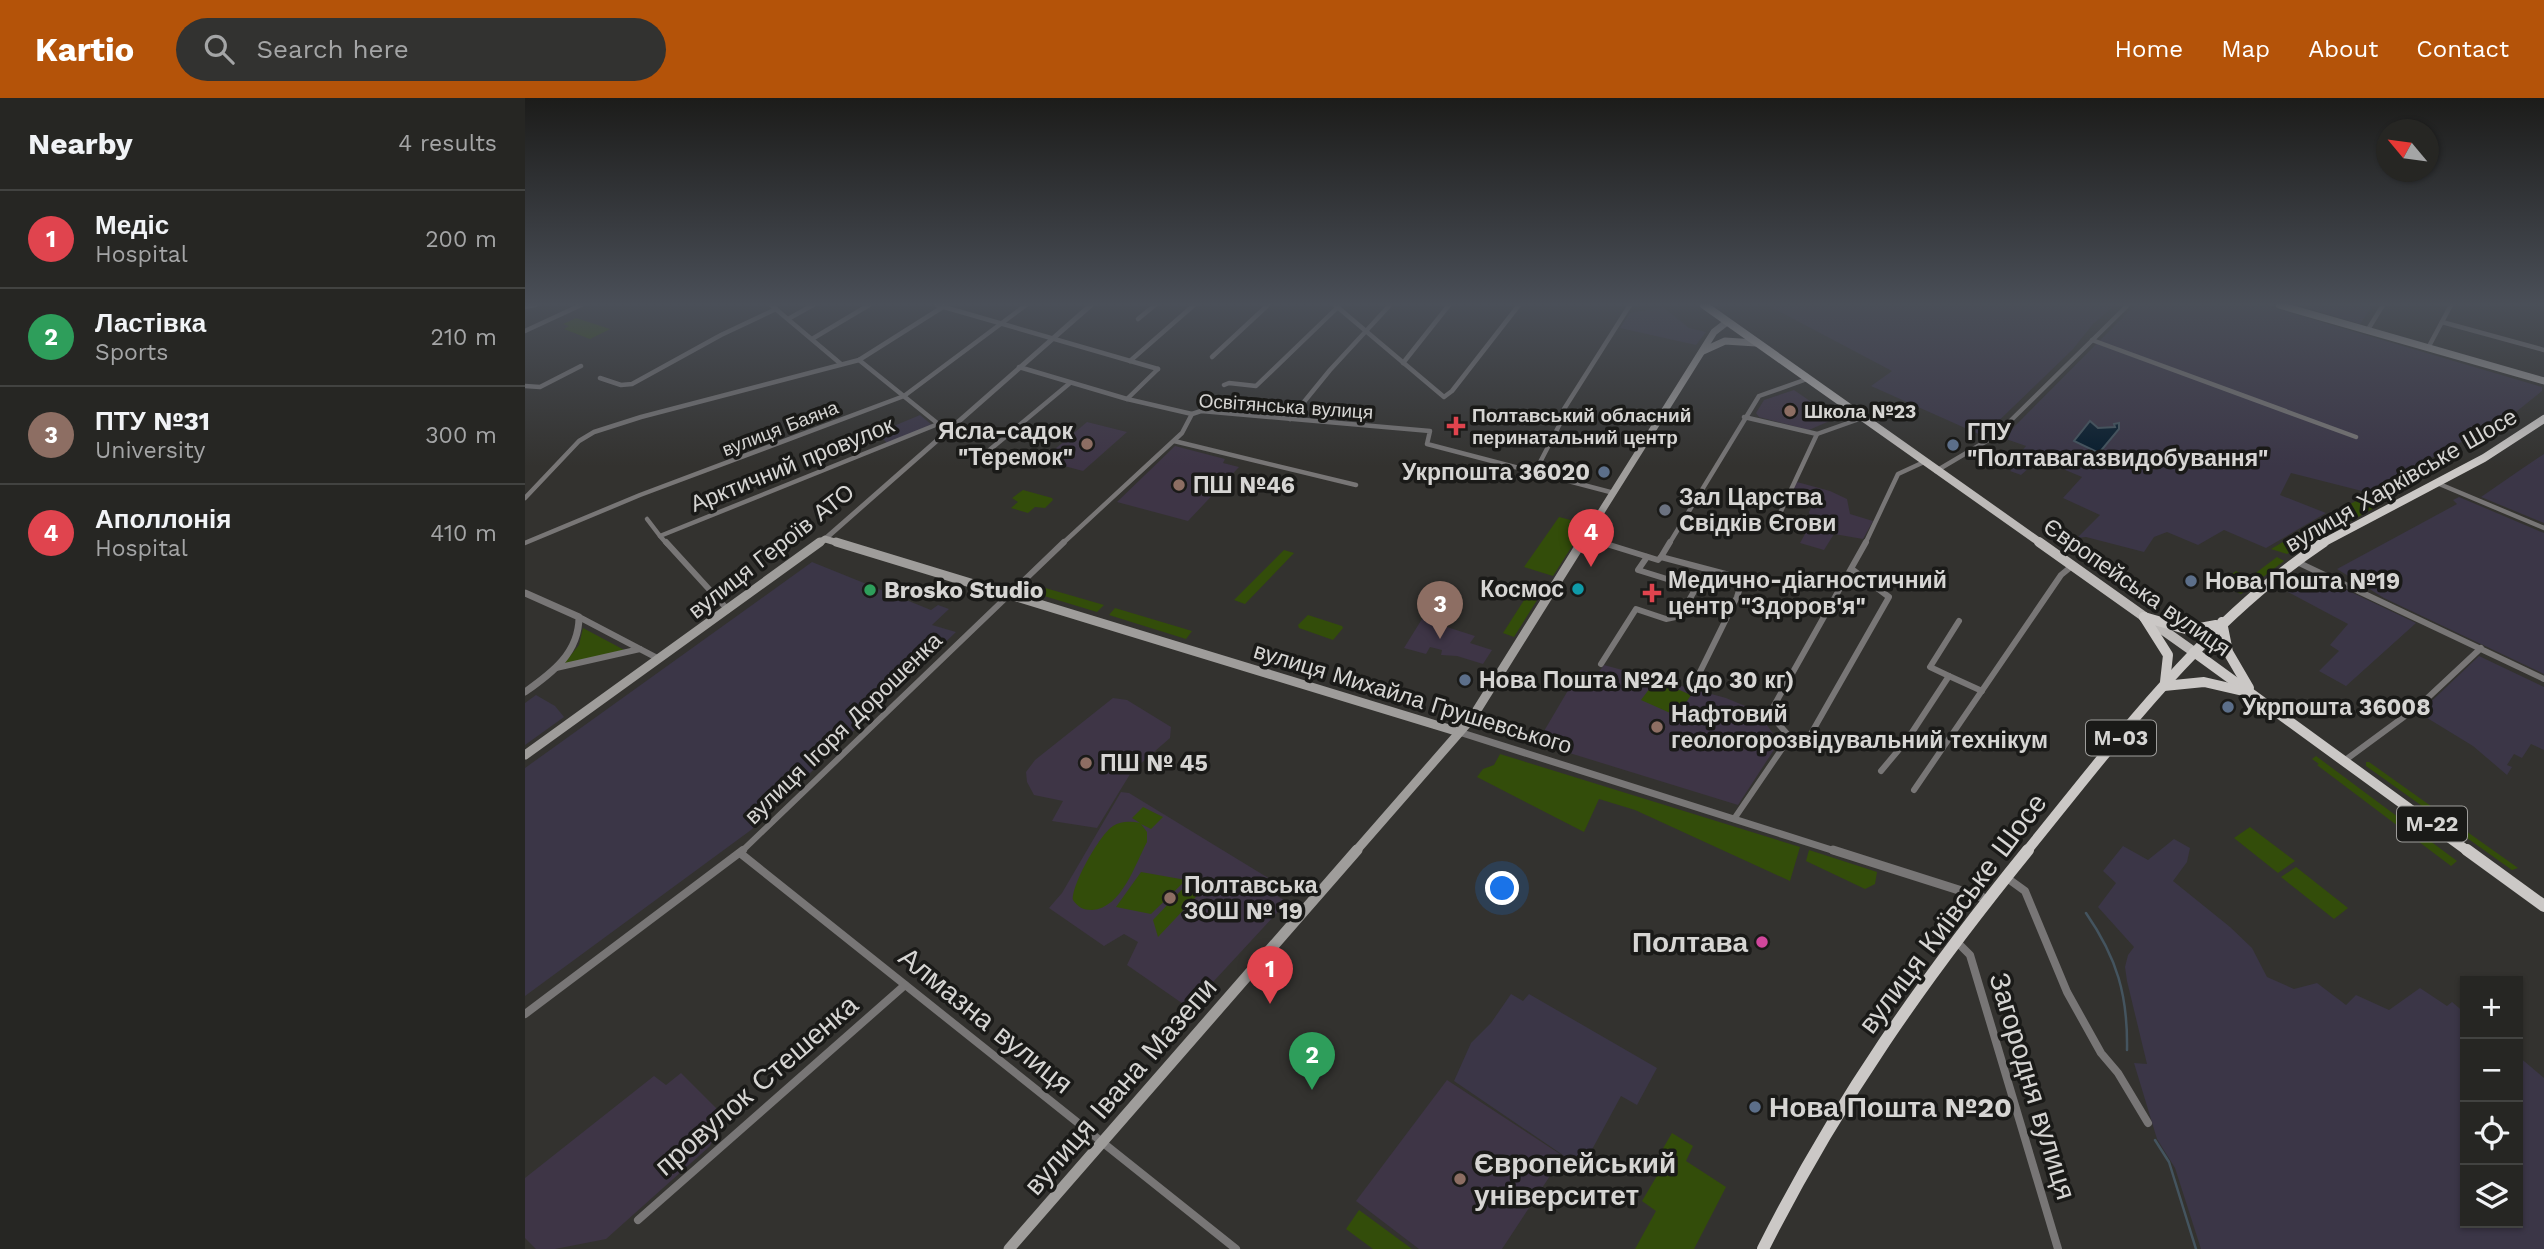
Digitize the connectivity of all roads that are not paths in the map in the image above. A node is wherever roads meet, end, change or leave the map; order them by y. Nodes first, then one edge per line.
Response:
1 (678, 359) edge
2 (837, 359) edge
3 (954, 359) edge
4 (1029, 359) edge
5 (1122, 359) edge
6 (1133, 359) edge
7 (1284, 359) edge
8 (1341, 359) edge
9 (1398, 359) edge
10 (1406, 359) edge
11 (1477, 359) edge
12 (1597, 359) edge
13 (1698, 359) edge
14 (1778, 359) edge
15 (2073, 359) edge
16 (2143, 359) edge
17 (2466, 359) edge
18 (859, 360) joint
19 (1130, 361) junction
20 (842, 363) junction
21 (1403, 363) junction
22 (581, 366) dead end
23 (1019, 367) junction
24 (600, 377) dead end
25 (1807, 379) junction
26 (2544, 381) edge
27 (1070, 383) junction
28 (525, 386) edge
29 (1224, 386) dead end
30 (904, 396) junction
31 (1127, 399) junction
32 (1192, 414) junction
33 (1744, 416) junction
34 (1862, 418) junction
35 (1290, 419) junction
36 (2544, 419) edge
37 (938, 424) junction
38 (947, 430) junction
39 (1817, 434) junction
40 (2356, 437) dead end
41 (1174, 441) junction
42 (987, 452) dead end
43 (1924, 462) junction
44 (1936, 471) junction
45 (1535, 472) junction
46 (2435, 482) junction
47 (1356, 485) dead end
48 (1614, 494) junction
49 (525, 498) edge
50 (647, 519) dead end
51 (1775, 524) dead end
52 (2544, 528) edge
53 (660, 536) junction
54 (1586, 538) junction
55 (825, 540) junction
56 (525, 543) edge
57 (1647, 556) junction
58 (1661, 557) junction
59 (2295, 561) junction
60 (2072, 566) junction
61 (1853, 570) junction
62 (525, 593) edge
63 (1007, 594) junction
64 (728, 611) junction
65 (579, 617) junction
66 (2144, 617) junction
67 (1959, 621) dead end
68 (2222, 622) junction
69 (2214, 631) joint
70 (2481, 648) junction
71 (640, 649) junction
72 (2194, 652) junction
73 (659, 659) junction
74 (1601, 664) dead end
75 (556, 668) junction
76 (1949, 676) junction
77 (2544, 679) edge
78 (1693, 686) dead end
79 (2165, 686) junction
80 (1982, 691) junction
81 (525, 692) edge
82 (2254, 695) junction
83 (1459, 732) junction
84 (1808, 739) dead end
85 (525, 755) edge
86 (2344, 761) junction
87 (1881, 771) dead end
88 (1914, 790) dead end
89 (1734, 819) junction
90 (740, 853) junction
91 (2005, 877) junction
92 (1987, 899) junction
93 (2544, 906) edge
94 (1955, 941) junction
95 (905, 985) junction
96 (525, 1014) edge
97 (2148, 1123) dead end
98 (1103, 1143) junction
99 (638, 1220) dead end
100 (1009, 1249) edge
101 (1236, 1249) edge
102 (1763, 1249) edge
103 (2058, 1249) edge

1 - 24 street
2 - 20 street
3 - 30 street, вулиця Баяна
4 - 23 street, вулиця Героїв АТО
5 - 19 street
6 - 19 street
7 - 29 street
8 - 35 street
9 - 21 street
10 - 21 street
11 - 21 street
12 - 45 street
13 - 48 main road, вулиця Івана Мазепи
14 - 25 main road, Європейська вулиця
15 - 44 street
16 - 40 street
17 - 26 main road
18 - 20 street
18 - 30 street
19 - 31 street
20 - 49 street
22 - 28 street
23 - 27 street, Освітянська вулиця
23 - 38 street, вулиця Героїв АТО
25 - 33 street
25 - 34 main road, Європейська вулиця
27 - 31 street, Освітянська вулиця
27 - 42 street
30 - 37 street
30 - 56 street, вулиця Баяна
31 - 32 street, Освітянська вулиця
32 - 35 street, Освітянська вулиця
32 - 41 street, вулиця Ігоря Дорошенка
33 - 39 street
33 - 58 street
34 - 39 street
34 - 43 main road, Європейська вулиця
35 - 45 street, Освітянська вулиця
36 - 46 highway, вулиця Харківське Шосе / М-03
37 - 38 street
37 - 53 street, Арктичний провулок
38 - 55 street, вулиця Героїв АТО
39 - 51 street
41 - 47 street
41 - 63 street, вулиця Ігоря Дорошенка
43 - 44 main road, Європейська вулиця
43 - 61 street
44 - 60 main road, Європейська вулиця
45 - 48 street
46 - 52 street
46 - 59 highway, вулиця Харківське Шосе / М-03
48 - 54 main road, вулиця Івана Мазепи
50 - 53 street
53 - 64 street
54 - 57 street
54 - 83 main road, вулиця Івана Мазепи
55 - 63 main road, вулиця Михайла Грушевського
55 - 64 main road, вулиця Героїв АТО
57 - 58 street
57 - 74 street
58 - 78 street
59 - 68 highway, вулиця Харківське Шосе / М-03
59 - 70 street
60 - 66 main road, Європейська вулиця
60 - 80 street
61 - 84 street
61 - 89 street
62 - 65 street
63 - 83 main road, вулиця Михайла Грушевського
63 - 90 street, вулиця Ігоря Дорошенка
64 - 73 main road, вулиця Героїв АТО
65 - 71 street
65 - 75 street
66 - 68 highway
66 - 72 main road, Європейська вулиця
66 - 79 highway
67 - 76 street
68 - 69 highway, вулиця Харківське Шосе / М-03
68 - 82 highway
69 - 72 highway, вулиця Київське Шосе / М-03
70 - 77 street
70 - 86 street
71 - 73 street
71 - 75 street
72 - 79 highway, вулиця Київське Шосе / М-03
72 - 82 highway, Європейська вулиця / М-22
73 - 85 main road, вулиця Героїв АТО
75 - 81 street
76 - 80 street
76 - 87 street
79 - 82 highway
79 - 91 highway, вулиця Київське Шосе / М-03
80 - 88 street
82 - 86 highway, Європейська вулиця / М-22
83 - 89 street, вулиця Михайла Грушевського
83 - 98 main road, вулиця Івана Мазепи
86 - 93 highway, Європейська вулиця / М-22
89 - 92 street, вулиця Михайла Грушевського
90 - 95 street, Алмазна вулиця
90 - 96 street, вулиця Ігоря Дорошенка
91 - 92 highway, вулиця Київське Шосе / М-03
91 - 97 street
92 - 94 highway, вулиця Київське Шосе / М-03
94 - 102 highway, вулиця Київське Шосе / М-03
94 - 103 street, Загородня вулиця
95 - 98 street, Алмазна вулиця
95 - 99 street, провулок Стешенка
98 - 100 main road, вулиця Івана Мазепи
98 - 101 street, Алмазна вулиця

